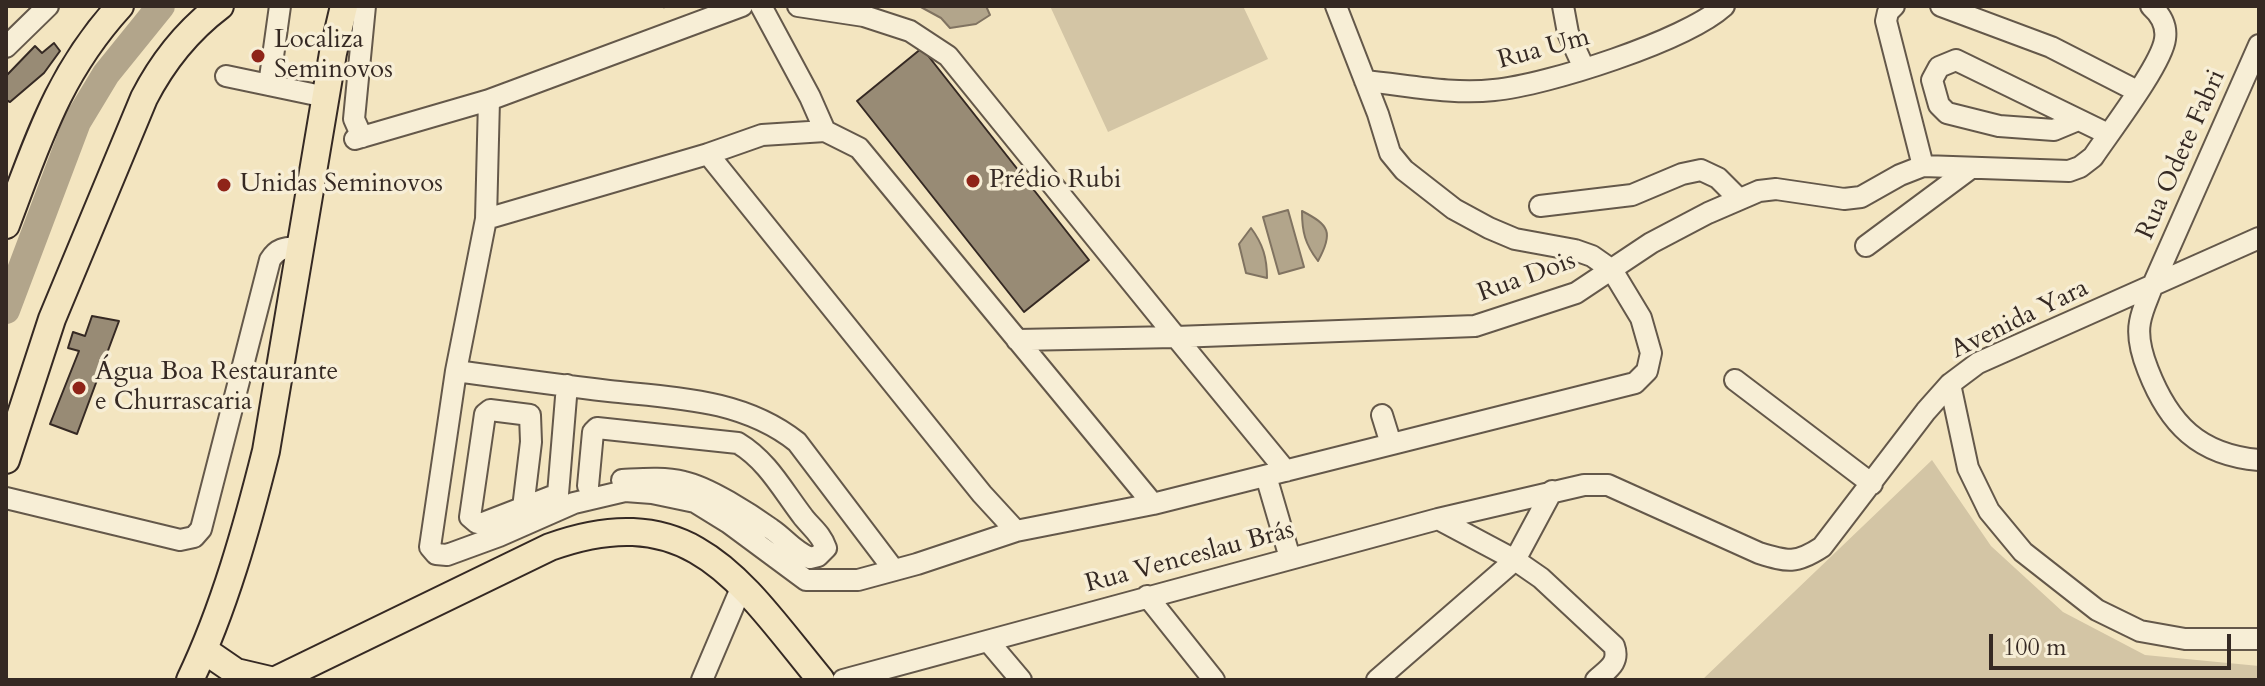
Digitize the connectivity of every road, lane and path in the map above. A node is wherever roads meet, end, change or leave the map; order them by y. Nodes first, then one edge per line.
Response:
1 (48, 6) edge
2 (120, 6) edge
3 (220, 6) edge
4 (280, 6) edge
5 (330, 6) edge
6 (344, 6) edge
7 (365, 6) edge
8 (742, 6) edge
9 (761, 6) edge
10 (798, 6) edge
11 (1336, 6) edge
12 (1563, 6) edge
13 (1724, 6) edge
14 (1894, 6) edge
15 (1941, 6) edge
16 (2151, 6) edge
17 (2259, 45) edge
18 (6, 47) edge
19 (333, 53) junction
20 (1584, 68) junction
21 (2254, 68) edge
22 (226, 76) dead end
23 (1365, 81) junction
24 (269, 85) junction
25 (2137, 91) junction
26 (326, 97) junction
27 (489, 100) junction
28 (2078, 120) junction
29 (825, 131) junction
30 (2108, 134) junction
31 (708, 154) junction
32 (1923, 166) junction
33 (1971, 168) junction
34 (1738, 198) junction
35 (1540, 206) dead end
36 (486, 219) junction
37 (6, 225) edge
38 (2259, 238) edge
39 (1866, 246) dead end
40 (301, 247) junction
41 (1612, 270) junction
42 (2152, 287) junction
43 (1176, 337) junction
44 (1017, 340) junction
45 (456, 371) junction
46 (1735, 380) dead end
47 (1950, 384) junction
48 (567, 385) junction
49 (1382, 415) dead end
50 (1391, 444) junction
51 (6, 460) edge
52 (2259, 460) edge
53 (1276, 473) junction
54 (1872, 484) junction
55 (588, 486) junction
56 (1552, 491) junction
57 (558, 494) junction
58 (6, 498) edge
59 (1153, 504) junction
60 (523, 508) junction
61 (1438, 519) junction
62 (1016, 531) junction
63 (1822, 547) joint
64 (1290, 558) junction
65 (1515, 560) junction
66 (894, 570) junction
67 (742, 586) junction
68 (1147, 596) junction
69 (2259, 639) edge
70 (988, 641) junction
71 (204, 650) junction
72 (190, 680) edge
73 (273, 680) edge
74 (702, 680) edge
75 (821, 680) edge
76 (843, 680) edge
77 (1021, 680) edge
78 (1214, 680) edge
79 (1377, 680) edge
80 (1596, 680) edge

1 - 18 street
2 - 37 main road
3 - 51 main road
4 - 24 street
5 - 19 main road
6 - 19 main road
7 - 27 street
8 - 27 street
9 - 29 street
10 - 43 street
11 - 23 street
12 - 20 street
13 - 20 street, Rua Um
14 - 32 street
15 - 25 street
16 - 25 street, Rua Dois
17 - 21 street, Rua Odete Fabri
19 - 26 main road
20 - 23 street, Rua Um
21 - 42 street, Rua Odete Fabri
22 - 24 street
23 - 41 street
24 - 26 street
25 - 30 street, Rua Dois
26 - 40 main road
27 - 36 street
28 - 28 street
28 - 30 street
29 - 31 street
29 - 44 street
30 - 33 street, Rua Dois
31 - 36 street
31 - 62 street
32 - 33 street, Rua Dois
32 - 34 street, Rua Dois
33 - 39 street
34 - 35 street
34 - 41 street, Rua Dois
36 - 45 street
38 - 42 street, Avenida Yara
40 - 58 street
40 - 71 main road
41 - 43 street, Rua Dois
41 - 50 street
42 - 47 street, Avenida Yara
42 - 52 street, Rua Odete Fabri
43 - 44 street, Rua Dois
43 - 53 street
44 - 59 street
45 - 48 street
45 - 66 street
46 - 54 street
47 - 54 street, Avenida Yara
47 - 69 street
48 - 57 street
48 - 66 street
49 - 50 street
50 - 53 street
53 - 59 street
53 - 64 street
54 - 63 street, Avenida Yara
55 - 55 street
55 - 57 street
56 - 61 street, Rua Venceslau Brás
56 - 63 street, Rua Venceslau Brás
56 - 65 street
57 - 60 street
59 - 62 street
60 - 60 street
61 - 64 street, Rua Venceslau Brás
61 - 65 street
62 - 66 street
64 - 68 street, Rua Venceslau Brás
65 - 79 street
65 - 80 street
67 - 73 main road
67 - 74 street
67 - 75 main road
68 - 70 street, Rua Venceslau Brás
68 - 78 street
70 - 76 street, Rua Venceslau Brás
70 - 77 street
71 - 72 main road
71 - 73 main road

